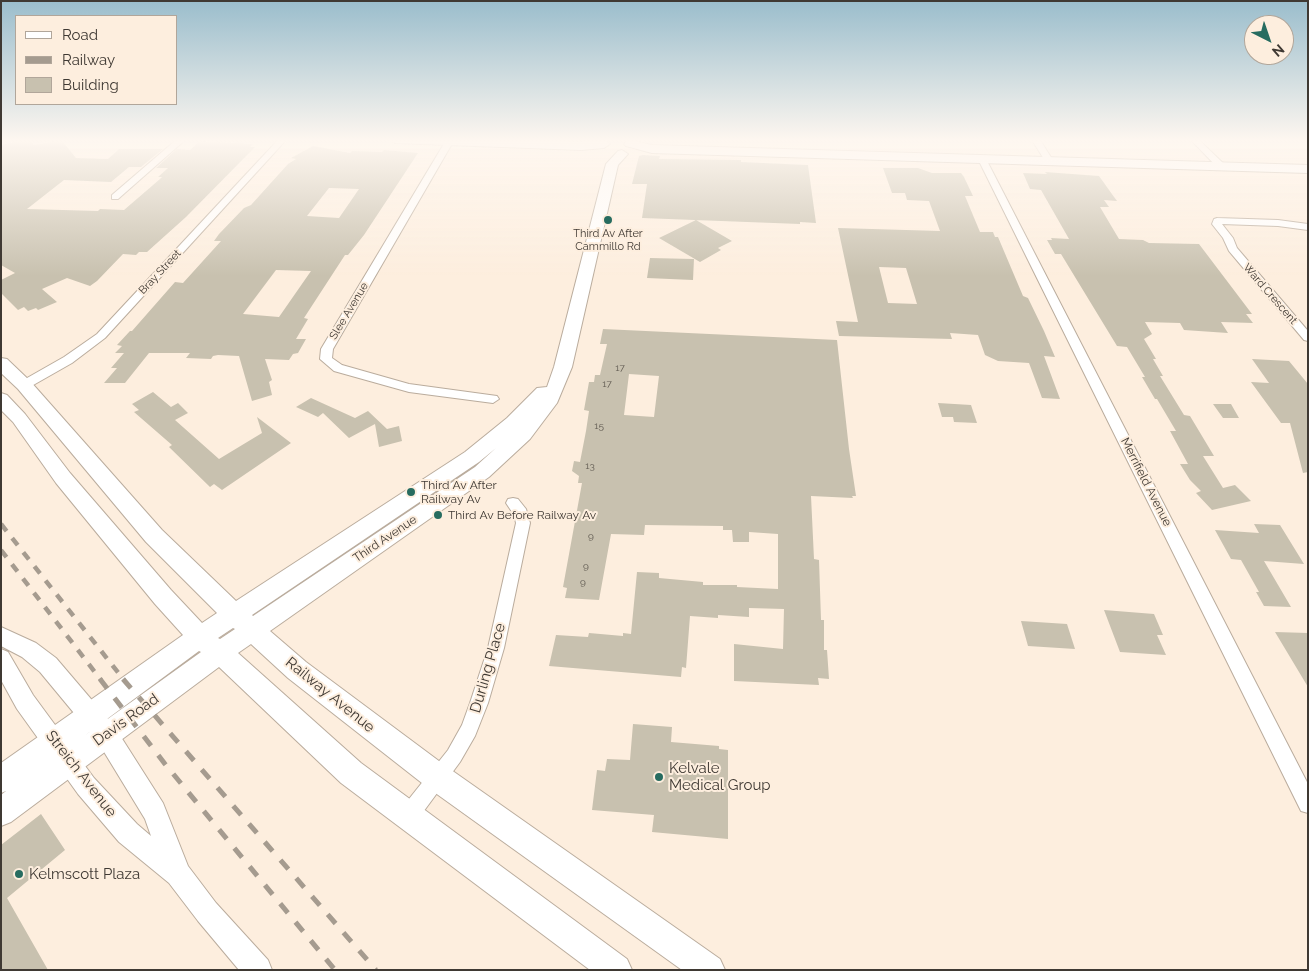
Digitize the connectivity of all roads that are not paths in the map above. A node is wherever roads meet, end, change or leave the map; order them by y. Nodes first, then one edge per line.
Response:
1 (129, 185) edge
2 (240, 185) edge
3 (423, 185) edge
4 (608, 185) edge
5 (995, 185) edge
6 (115, 197) dead end
7 (1308, 227) edge
8 (1308, 338) edge
9 (1, 363) edge
10 (24, 385) junction
11 (1, 399) edge
12 (493, 399) dead end
13 (513, 503) dead end
14 (243, 622) junction
15 (1, 636) edge
16 (209, 645) junction
17 (1, 659) edge
18 (98, 725) junction
19 (61, 752) junction
20 (437, 778) junction
21 (1, 780) edge
22 (1308, 804) edge
23 (1, 812) edge
24 (408, 816) junction
25 (178, 874) junction
26 (258, 970) edge
27 (616, 970) edge
28 (708, 970) edge

1 - 6 street
2 - 10 street, Bray Street
3 - 12 street, Slee Avenue
4 - 14 main road, Third Avenue
5 - 22 street, Merrifield Avenue
7 - 8 street, Ward Crescent
9 - 10 main road, Railway Avenue
10 - 14 main road, Railway Avenue
11 - 16 main road
13 - 20 street, Durling Place
14 - 16 main road, Davis Road
14 - 20 main road, Railway Avenue
15 - 18 street, Streich Avenue
16 - 18 main road, Davis Road
16 - 24 main road
17 - 19 street, Streich Avenue
18 - 19 main road, Davis Road
18 - 25 street, Streich Avenue
19 - 21 main road, Davis Road
19 - 23 main road, Davis Road
19 - 25 street, Streich Avenue
20 - 24 street, Durling Place
20 - 28 main road, Railway Avenue
24 - 27 main road
25 - 26 street, Streich Avenue

